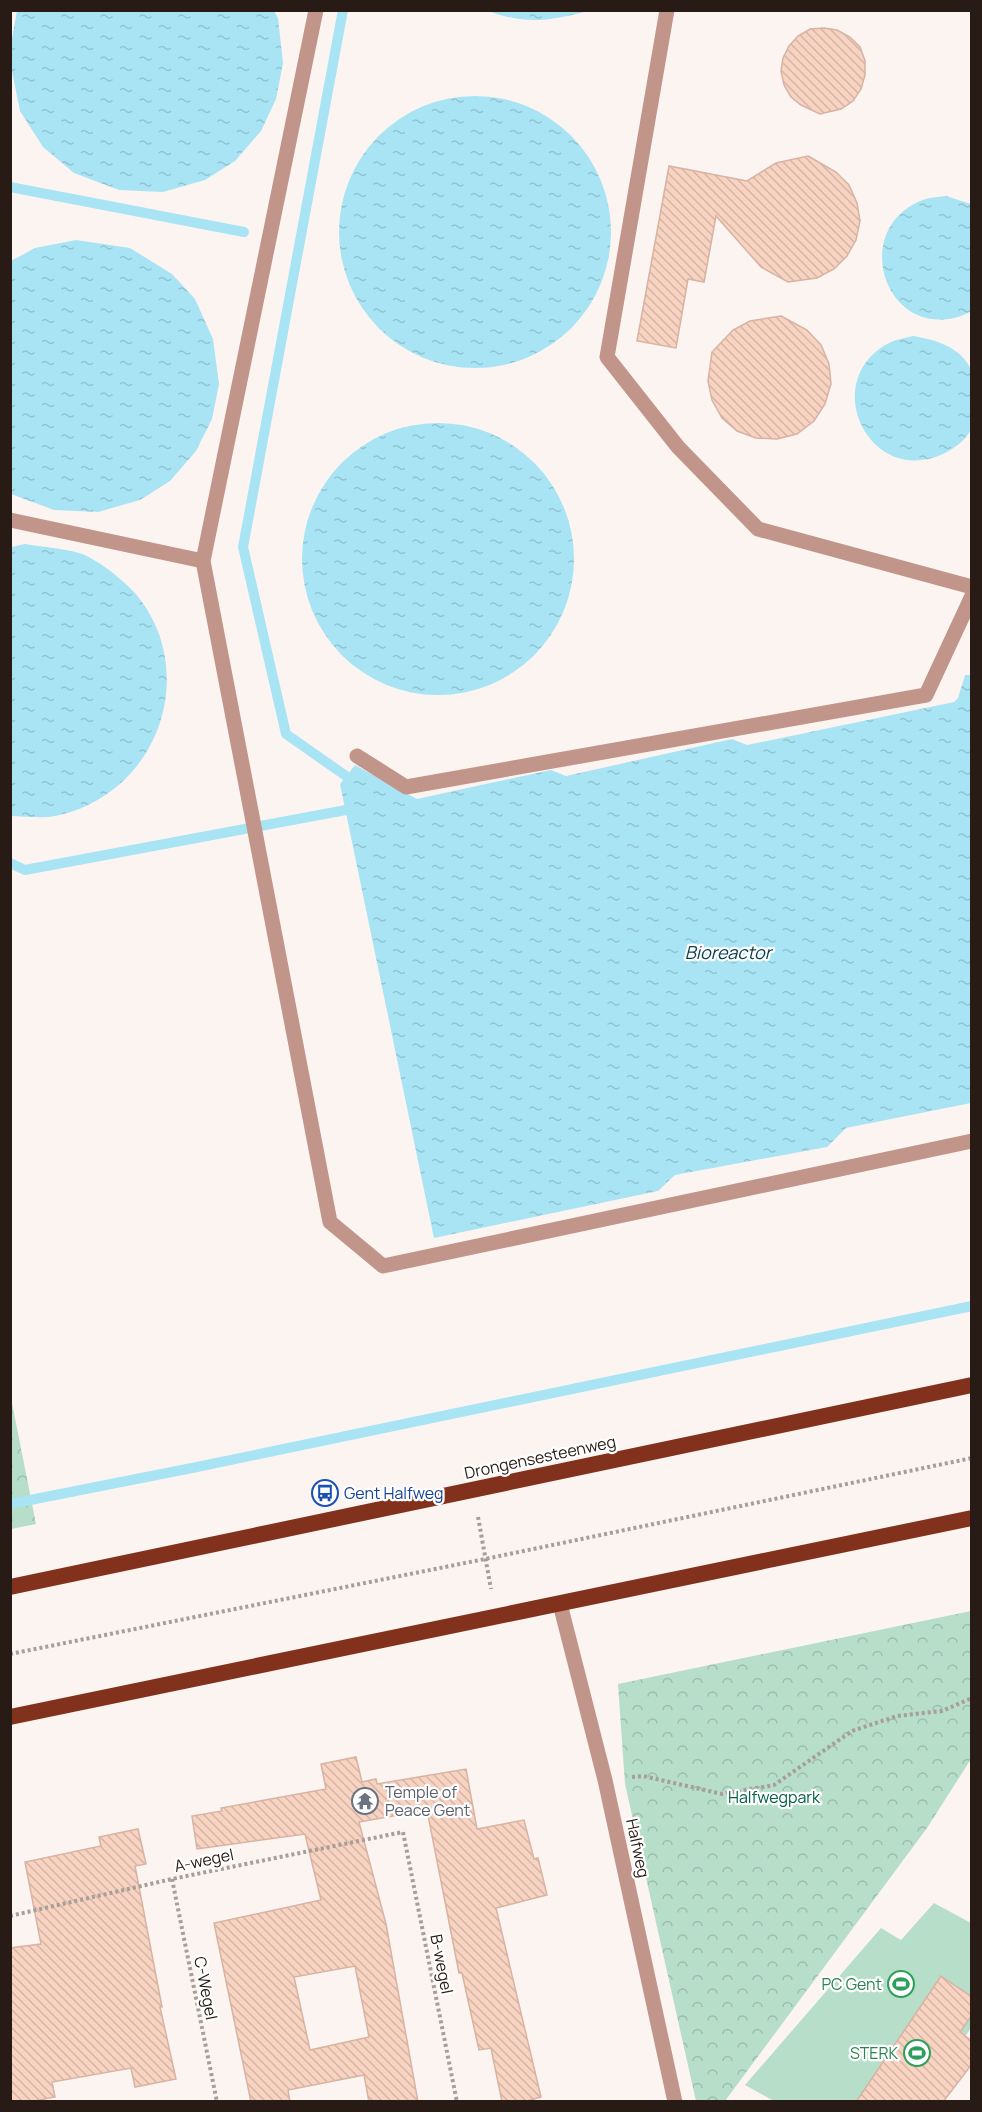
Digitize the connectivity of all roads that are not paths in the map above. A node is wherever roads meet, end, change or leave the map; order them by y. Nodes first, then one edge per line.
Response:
1 (316, 10) edge
2 (667, 10) edge
3 (10, 520) edge
4 (203, 561) junction
5 (972, 587) edge
6 (972, 596) edge
7 (357, 756) dead end
8 (972, 1141) edge
9 (972, 1385) edge
10 (972, 1518) edge
11 (10, 1587) edge
12 (560, 1604) junction
13 (10, 1717) edge
14 (675, 2102) edge

1 - 4 street
2 - 5 street
3 - 4 street
4 - 8 street
6 - 7 street
9 - 11 highway, Drongensesteenweg
10 - 12 highway
12 - 13 highway
12 - 14 street, Halfweg

